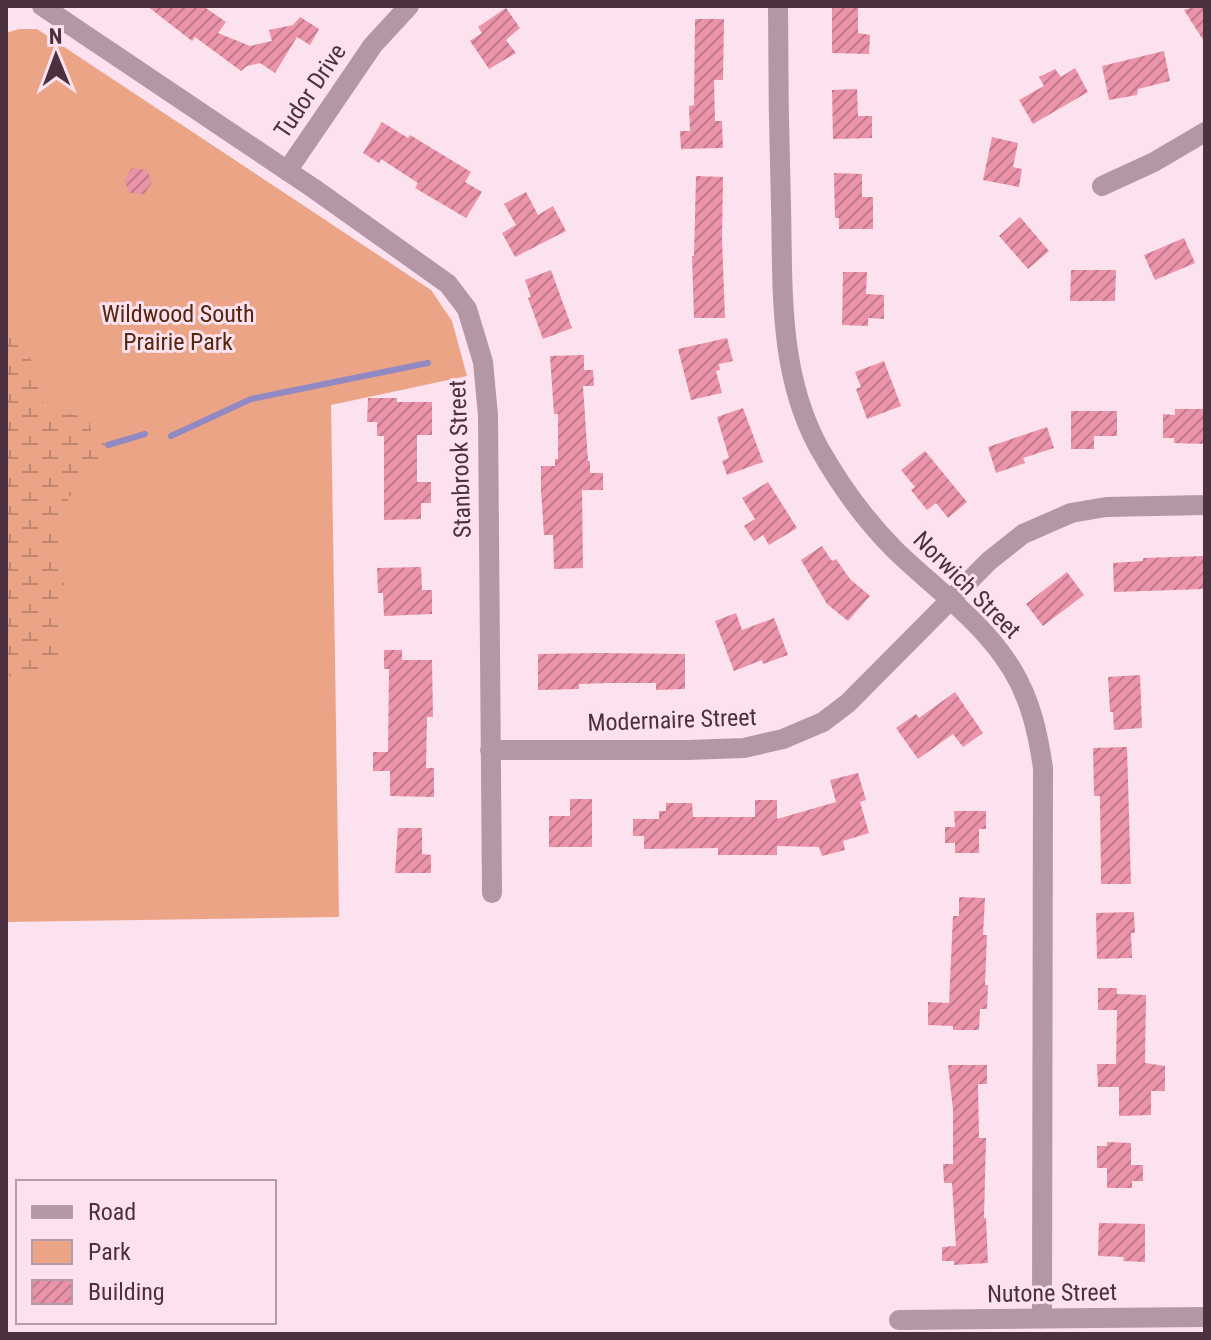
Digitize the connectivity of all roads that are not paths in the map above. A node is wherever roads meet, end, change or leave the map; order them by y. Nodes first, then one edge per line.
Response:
1 (42, 6) edge
2 (409, 6) edge
3 (778, 6) edge
4 (1205, 132) edge
5 (287, 171) junction
6 (1102, 186) dead end
7 (1205, 505) edge
8 (951, 600) junction
9 (490, 750) junction
10 (492, 893) dead end
11 (1205, 1317) edge
12 (1042, 1319) junction
13 (899, 1320) dead end

1 - 5 street, Stanbrook Street
2 - 5 street, Tudor Drive
3 - 8 street, Norwich Street
4 - 6 street
5 - 9 street, Stanbrook Street
7 - 8 street, Modernaire Street
8 - 9 street, Modernaire Street
8 - 12 street, Norwich Street
9 - 10 street, Stanbrook Street
11 - 12 street, Nutone Street
12 - 13 street, Nutone Street

